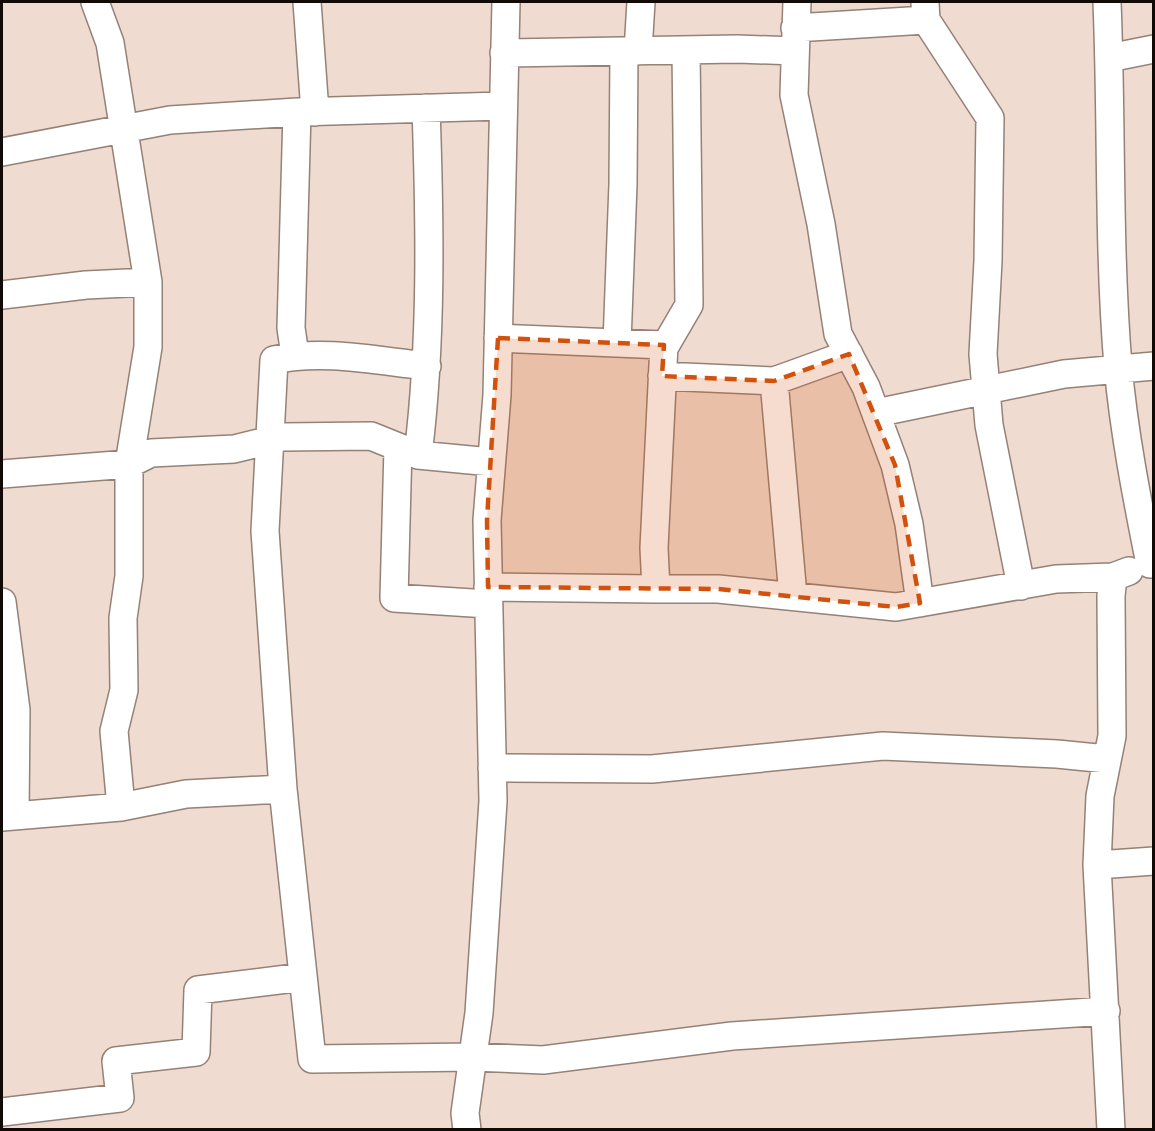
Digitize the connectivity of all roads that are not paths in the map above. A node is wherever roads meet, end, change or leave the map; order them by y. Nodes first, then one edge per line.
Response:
1 (95, 2) edge
2 (307, 2) edge
3 (506, 2) edge
4 (641, 2) edge
5 (798, 2) edge
6 (1107, 2) edge
7 (926, 11) edge
8 (795, 40) junction
9 (1154, 49) edge
10 (686, 50) junction
11 (631, 51) junction
12 (504, 53) junction
13 (1109, 57) junction
14 (502, 106) junction
15 (426, 108) junction
16 (306, 112) junction
17 (124, 129) junction
18 (2, 152) edge
19 (148, 282) junction
20 (2, 295) edge
21 (498, 338) junction
22 (616, 343) junction
23 (664, 348) junction
24 (849, 354) junction
25 (295, 355) junction
26 (427, 366) junction
27 (1154, 366) edge
28 (1118, 368) junction
29 (662, 376) junction
30 (774, 381) junction
31 (986, 389) junction
32 (876, 413) junction
33 (268, 441) junction
34 (408, 451) junction
35 (491, 462) junction
36 (129, 464) junction
37 (2, 474) edge
38 (1152, 564) edge
39 (1113, 577) junction
40 (1021, 586) junction
41 (656, 589) junction
42 (488, 595) junction
43 (793, 596) junction
44 (920, 603) junction
45 (3, 620) edge
46 (1107, 759) junction
47 (492, 768) junction
48 (283, 789) junction
49 (121, 807) junction
50 (8, 816) edge
51 (1154, 861) edge
52 (1097, 865) junction
53 (303, 977) junction
54 (1106, 1011) junction
55 (473, 1057) junction
56 (2, 1112) edge
57 (467, 1130) edge
58 (1111, 1130) edge

1 - 17 street
2 - 16 street
3 - 12 street
4 - 11 street
5 - 8 street
6 - 13 street
7 - 8 street
7 - 31 street
8 - 10 street
8 - 24 street
9 - 13 street
10 - 11 street
10 - 23 street
11 - 12 street
11 - 22 street
12 - 14 street
13 - 28 street
14 - 15 street
14 - 21 street
15 - 16 street
15 - 26 street
16 - 17 street
16 - 25 street
17 - 18 street
17 - 19 street
19 - 20 street
19 - 36 street
21 - 22 street
21 - 35 street
22 - 23 street
23 - 29 street
24 - 30 street
24 - 32 street
25 - 26 street
25 - 33 street
26 - 34 street
27 - 28 street
28 - 31 street
28 - 38 street
29 - 30 street
29 - 41 street
30 - 43 street
31 - 32 street
31 - 40 street
32 - 44 street
33 - 34 street
33 - 36 street
33 - 48 street
34 - 35 street
34 - 42 street
35 - 42 street
36 - 37 street
36 - 49 street
38 - 39 street
39 - 40 street
39 - 46 street
40 - 44 street
41 - 42 street
41 - 43 street
42 - 47 street
43 - 44 street
45 - 50 street
46 - 47 street
46 - 52 street
47 - 55 street
48 - 49 street
48 - 53 street
49 - 50 street
51 - 52 street
52 - 54 street
53 - 55 street
53 - 56 street
54 - 55 street
54 - 58 street
55 - 57 street

